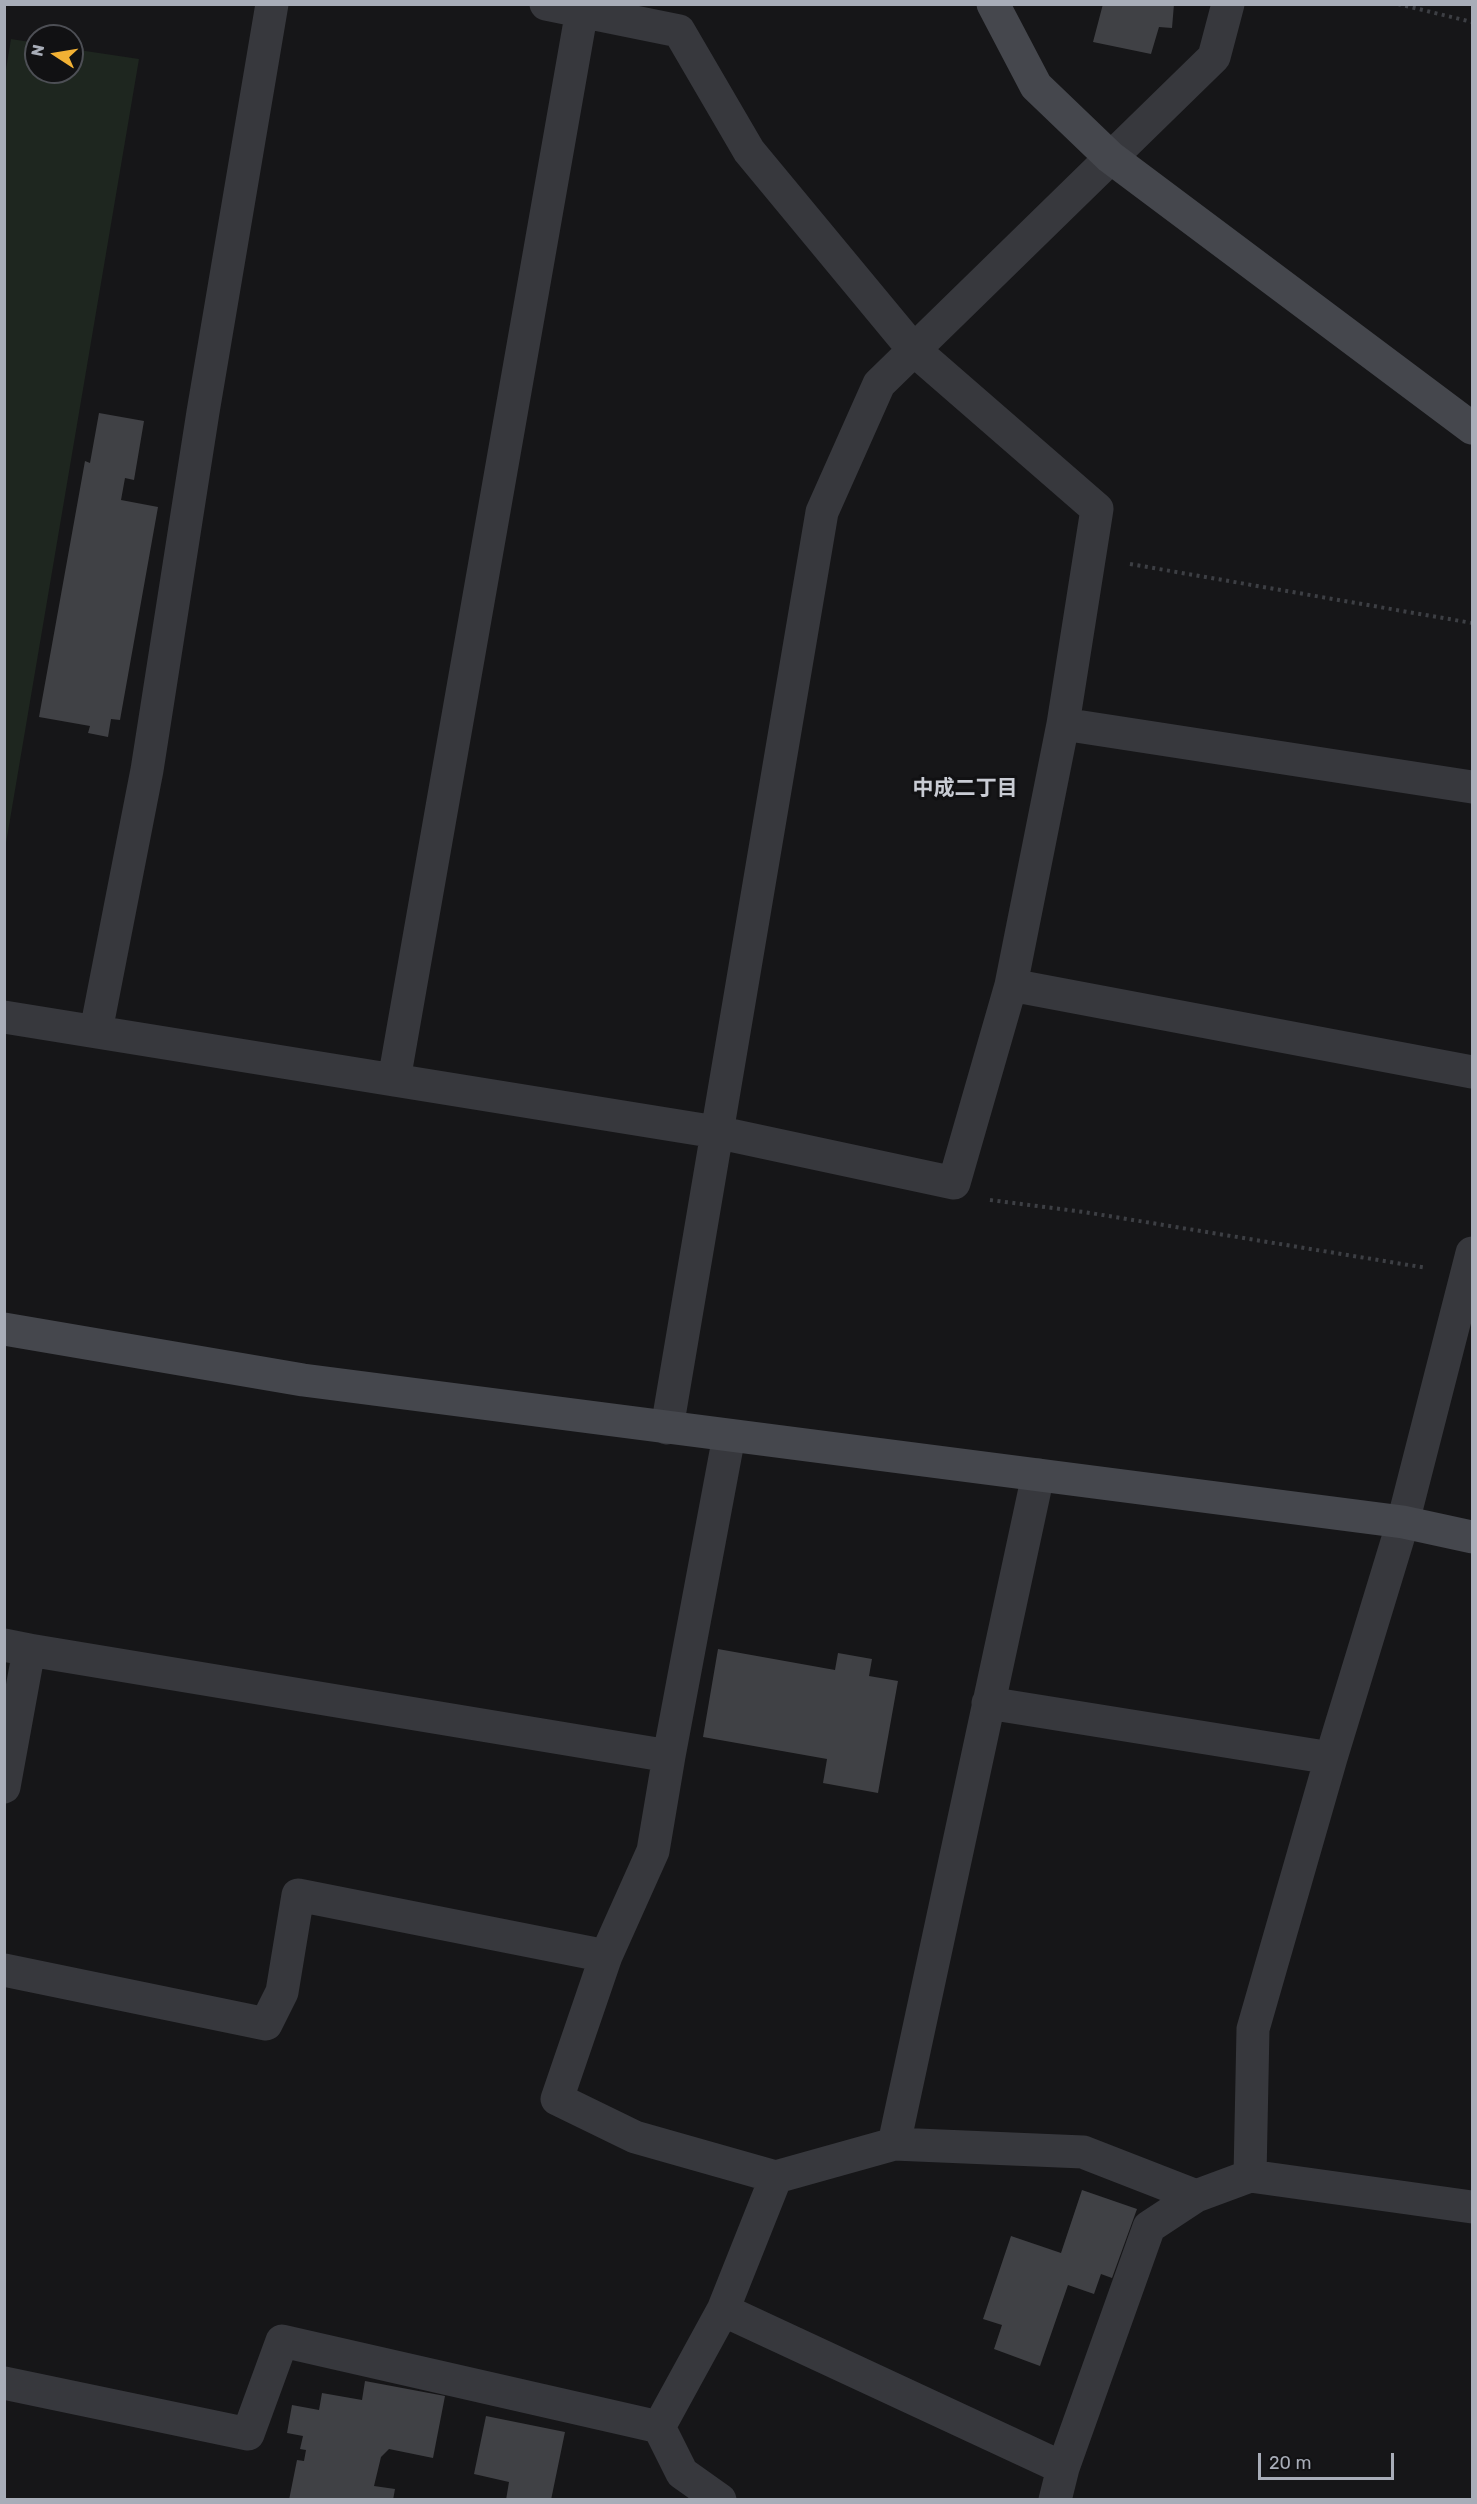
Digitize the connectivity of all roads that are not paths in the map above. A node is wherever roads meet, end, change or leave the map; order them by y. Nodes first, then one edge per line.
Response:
1 (272, 4) edge
2 (546, 4) edge
3 (993, 4) edge
4 (1228, 4) edge
5 (582, 10) junction
6 (1110, 157) junction
7 (913, 349) junction
8 (1473, 428) edge
9 (1062, 724) junction
10 (1473, 787) edge
11 (1011, 985) junction
12 (4, 1017) edge
13 (96, 1031) junction
14 (1473, 1072) edge
15 (394, 1080) junction
16 (716, 1132) junction
17 (1470, 1263) edge
18 (4, 1329) edge
19 (667, 1428) junction
20 (729, 1436) junction
21 (1038, 1475) junction
22 (1403, 1522) junction
23 (1473, 1537) edge
24 (17, 1647) edge
25 (988, 1703) junction
26 (669, 1756) junction
27 (1331, 1758) junction
28 (4, 1787) edge
29 (606, 1956) junction
30 (4, 1970) edge
31 (894, 2144) junction
32 (776, 2176) junction
33 (1250, 2176) junction
34 (1196, 2196) junction
35 (1473, 2207) edge
36 (723, 2310) junction
37 (4, 2383) edge
38 (659, 2427) junction
39 (1063, 2468) junction
40 (720, 2499) edge
41 (1055, 2499) edge

1 - 13 street
2 - 5 street
3 - 6 street
4 - 6 street
5 - 7 street
5 - 15 street
6 - 7 street
6 - 8 street
7 - 9 street
7 - 16 street
9 - 10 street
9 - 11 street
11 - 14 street
11 - 16 street
12 - 13 street
13 - 15 street
15 - 16 street
16 - 19 street
17 - 22 street
18 - 19 street
19 - 20 street
20 - 21 street
20 - 26 street
21 - 22 street
21 - 25 street
22 - 23 street
22 - 27 street
24 - 26 street
24 - 28 street
25 - 27 street
25 - 31 street
26 - 29 street
27 - 33 street
29 - 30 street
29 - 32 street
31 - 32 street
31 - 34 street
32 - 36 street
33 - 34 street
33 - 35 street
34 - 39 street
36 - 38 street
36 - 39 street
37 - 38 street
38 - 40 street
39 - 41 street

